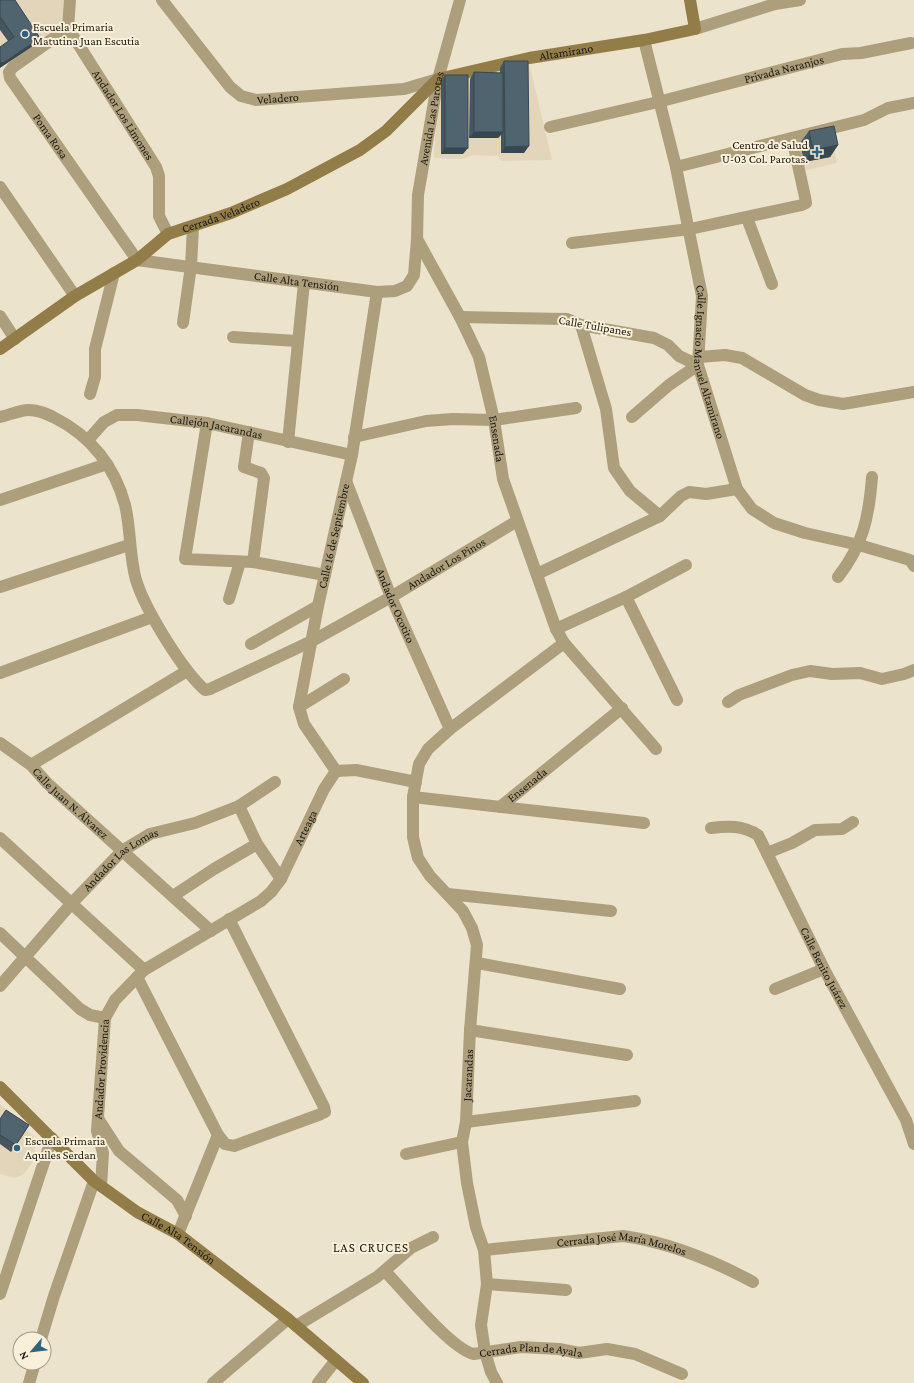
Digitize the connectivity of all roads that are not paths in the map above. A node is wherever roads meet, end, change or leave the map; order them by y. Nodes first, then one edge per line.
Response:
1 (70, 0) edge
2 (162, 0) edge
3 (460, 0) edge
4 (690, 0) edge
5 (800, 0) edge
6 (68, 28) junction
7 (694, 29) junction
8 (644, 40) junction
9 (911, 44) dead end
10 (438, 79) junction
11 (658, 102) junction
12 (914, 103) edge
13 (550, 127) dead end
14 (792, 138) junction
15 (676, 167) junction
16 (0, 188) edge
17 (747, 218) junction
18 (193, 227) junction
19 (690, 229) junction
20 (168, 234) junction
21 (417, 239) junction
22 (572, 243) dead end
23 (137, 260) junction
24 (191, 266) junction
25 (114, 273) junction
26 (304, 282) junction
27 (772, 284) dead end
28 (377, 292) junction
29 (75, 296) junction
30 (0, 316) edge
31 (460, 317) junction
32 (183, 323) dead end
33 (581, 324) junction
34 (233, 337) dead end
35 (15, 338) junction
36 (297, 341) junction
37 (0, 349) edge
38 (698, 361) junction
39 (914, 392) edge
40 (90, 394) dead end
41 (576, 408) dead end
42 (0, 417) edge
43 (632, 417) dead end
44 (494, 420) junction
45 (208, 423) junction
46 (249, 432) junction
47 (354, 437) junction
48 (88, 440) junction
49 (288, 442) junction
50 (352, 455) junction
51 (107, 464) junction
52 (872, 477) dead end
53 (346, 480) junction
54 (737, 489) junction
55 (0, 500) edge
56 (660, 516) junction
57 (517, 521) junction
58 (129, 545) junction
59 (859, 545) junction
60 (913, 561) edge
61 (240, 562) junction
62 (253, 562) junction
63 (686, 565) dead end
64 (538, 574) junction
65 (325, 575) junction
66 (838, 577) dead end
67 (0, 586) edge
68 (391, 597) junction
69 (626, 597) junction
70 (229, 599) dead end
71 (318, 606) junction
72 (152, 617) junction
73 (556, 629) junction
74 (312, 641) junction
75 (564, 643) junction
76 (251, 644) dead end
77 (914, 670) edge
78 (187, 671) junction
79 (0, 673) edge
80 (344, 679) dead end
81 (677, 700) dead end
82 (728, 702) dead end
83 (299, 707) junction
84 (622, 708) junction
85 (450, 729) junction
86 (0, 744) edge
87 (656, 749) dead end
88 (30, 765) junction
89 (336, 771) junction
90 (275, 782) dead end
91 (416, 782) junction
92 (413, 797) junction
93 (239, 806) junction
94 (500, 807) junction
95 (853, 822) dead end
96 (644, 823) dead end
97 (711, 828) dead end
98 (0, 838) edge
99 (258, 844) junction
100 (122, 851) junction
101 (767, 852) junction
102 (281, 879) junction
103 (448, 894) junction
104 (173, 896) junction
105 (71, 904) junction
106 (611, 911) dead end
107 (229, 919) junction
108 (211, 930) junction
109 (0, 934) edge
110 (25, 958) junction
111 (477, 963) junction
112 (824, 969) junction
113 (140, 974) junction
114 (0, 986) edge
115 (620, 989) dead end
116 (775, 989) dead end
117 (105, 1018) junction
118 (470, 1030) junction
119 (627, 1055) dead end
120 (0, 1087) edge
121 (635, 1101) dead end
122 (98, 1120) junction
123 (466, 1122) junction
124 (52, 1138) junction
125 (222, 1140) junction
126 (462, 1142) junction
127 (914, 1144) edge
128 (406, 1154) dead end
129 (97, 1183) junction
130 (186, 1216) junction
131 (178, 1234) junction
132 (433, 1237) dead end
133 (484, 1250) junction
134 (385, 1271) junction
135 (753, 1282) dead end
136 (487, 1284) junction
137 (566, 1290) dead end
138 (0, 1294) edge
139 (292, 1323) junction
140 (44, 1331) edge
141 (485, 1352) junction
142 (336, 1360) junction
143 (33, 1371) edge
144 (682, 1374) dead end
145 (29, 1383) edge
146 (213, 1383) edge
147 (318, 1383) edge
148 (363, 1383) edge
149 (497, 1383) edge

1 - 6 street
2 - 10 street, Veladero
3 - 10 street, Avenida Las Parotas
4 - 7 street
5 - 7 street
6 - 20 street, Andador Los Limones
6 - 23 street, Poma Rosa
7 - 8 street, Altamirano
8 - 10 street, Altamirano
8 - 11 street, Calle Ignacio Manuel Altamirano
9 - 11 street, Privada Naranjos
10 - 18 street, Cerrada Veladero
10 - 21 street, Avenida Las Parotas
11 - 13 street, Privada Naranjos
11 - 15 street, Calle Ignacio Manuel Altamirano
12 - 14 street
14 - 15 street
14 - 17 street
15 - 19 street, Calle Ignacio Manuel Altamirano
16 - 29 street
17 - 19 street
17 - 27 street
18 - 20 street, Cerrada Veladero
18 - 24 street
19 - 22 street
19 - 38 street, Calle Ignacio Manuel Altamirano
20 - 23 street, Cerrada Veladero
21 - 28 street, Calle Alta Tensión
21 - 31 street, Ensenada
23 - 24 street, Calle Alta Tensión
23 - 25 street, Cerrada Veladero
24 - 26 street, Calle Alta Tensión
24 - 32 street
25 - 29 street, Cerrada Veladero
25 - 40 street
26 - 28 street, Calle Alta Tensión
26 - 36 street
28 - 47 street, Calle 16 de Septiembre
29 - 35 street, Cerrada Veladero
30 - 35 street
31 - 33 street, Calle Tulipanes
31 - 44 street, Ensenada
33 - 38 street, Calle Tulipanes
33 - 56 street
34 - 36 street
35 - 37 street, Cerrada Veladero
36 - 49 street
38 - 39 street, Calle Tulipanes
38 - 43 street
38 - 54 street, Calle Ignacio Manuel Altamirano
41 - 44 street
42 - 48 street
44 - 47 street
44 - 57 street, Ensenada
45 - 46 street, Callejón Jacarandas
45 - 48 street, Callejón Jacarandas
45 - 61 street
46 - 49 street, Callejón Jacarandas
46 - 62 street
47 - 50 street, Calle 16 de Septiembre
48 - 51 street
49 - 50 street, Callejón Jacarandas
50 - 53 street, Calle 16 de Septiembre
51 - 55 street
51 - 58 street
52 - 59 street
53 - 65 street, Calle 16 de Septiembre
53 - 68 street, Andador Ocotito
54 - 56 street
54 - 59 street, Calle Ignacio Manuel Altamirano
56 - 64 street
57 - 64 street, Ensenada
57 - 68 street, Andador Los Pinos
58 - 67 street
58 - 72 street
59 - 60 street, Calle Ignacio Manuel Altamirano
59 - 66 street
61 - 62 street
61 - 70 street
62 - 65 street
63 - 69 street
64 - 73 street, Ensenada
65 - 71 street, Calle 16 de Septiembre
68 - 74 street, Andador Los Pinos
68 - 85 street, Andador Ocotito
69 - 73 street
69 - 81 street
71 - 74 street, Calle 16 de Septiembre
71 - 76 street
72 - 78 street
72 - 79 street
73 - 75 street, Ensenada
74 - 78 street, Andador Los Pinos
74 - 83 street, Calle 16 de Septiembre
75 - 84 street, Ensenada
75 - 85 street, Jacarandas
77 - 82 street
78 - 88 street
80 - 83 street
83 - 89 street, Calle 16 de Septiembre
84 - 87 street, Ensenada
84 - 94 street, Ensenada
85 - 91 street, Jacarandas
86 - 88 street, Calle Juan N. Álvarez
88 - 100 street, Calle Juan N. Álvarez
89 - 91 street
89 - 102 street, Arteaga
90 - 93 street, Andador Las Lomas
91 - 92 street, Jacarandas
92 - 94 street, Ensenada
92 - 103 street, Jacarandas
93 - 99 street
93 - 100 street, Andador Las Lomas
94 - 96 street
95 - 101 street
97 - 101 street, Calle Benito Juárez
98 - 105 street
99 - 102 street
99 - 104 street
100 - 104 street, Calle Juan N. Álvarez
100 - 105 street, Andador Las Lomas
101 - 112 street, Calle Benito Juárez
102 - 107 street, Arteaga
103 - 106 street
103 - 111 street, Jacarandas
104 - 108 street, Calle Juan N. Álvarez
105 - 110 street, Andador Las Lomas
105 - 113 street
107 - 108 street, Arteaga
107 - 125 street
108 - 113 street, Andador Providencia
109 - 110 street
110 - 114 street, Andador Las Lomas
110 - 117 street
111 - 115 street
111 - 118 street, Jacarandas
112 - 116 street
112 - 127 street, Calle Benito Juárez
113 - 117 street, Andador Providencia
113 - 125 street
117 - 122 street, Andador Providencia
118 - 119 street
118 - 123 street, Jacarandas
120 - 124 street, Calle Alta Tensión
121 - 123 street
122 - 129 street, Andador Providencia
122 - 130 street
123 - 126 street, Jacarandas
124 - 129 street, Calle Alta Tensión
124 - 138 street
125 - 130 street
126 - 128 street
126 - 133 street, Jacarandas
129 - 131 street, Calle Alta Tensión
129 - 140 street, Andador Providencia
130 - 131 street
131 - 139 street, Calle Alta Tensión
132 - 134 street
133 - 135 street, Cerrada José María Morelos
133 - 136 street, Jacarandas
134 - 139 street
134 - 141 street, Cerrada Plan de Ayala
136 - 137 street
136 - 141 street, Jacarandas
139 - 142 street, Calle Alta Tensión
139 - 146 street
141 - 144 street, Cerrada Plan de Ayala
141 - 149 street, Jacarandas
142 - 147 street
142 - 148 street, Calle Alta Tensión
143 - 145 street

